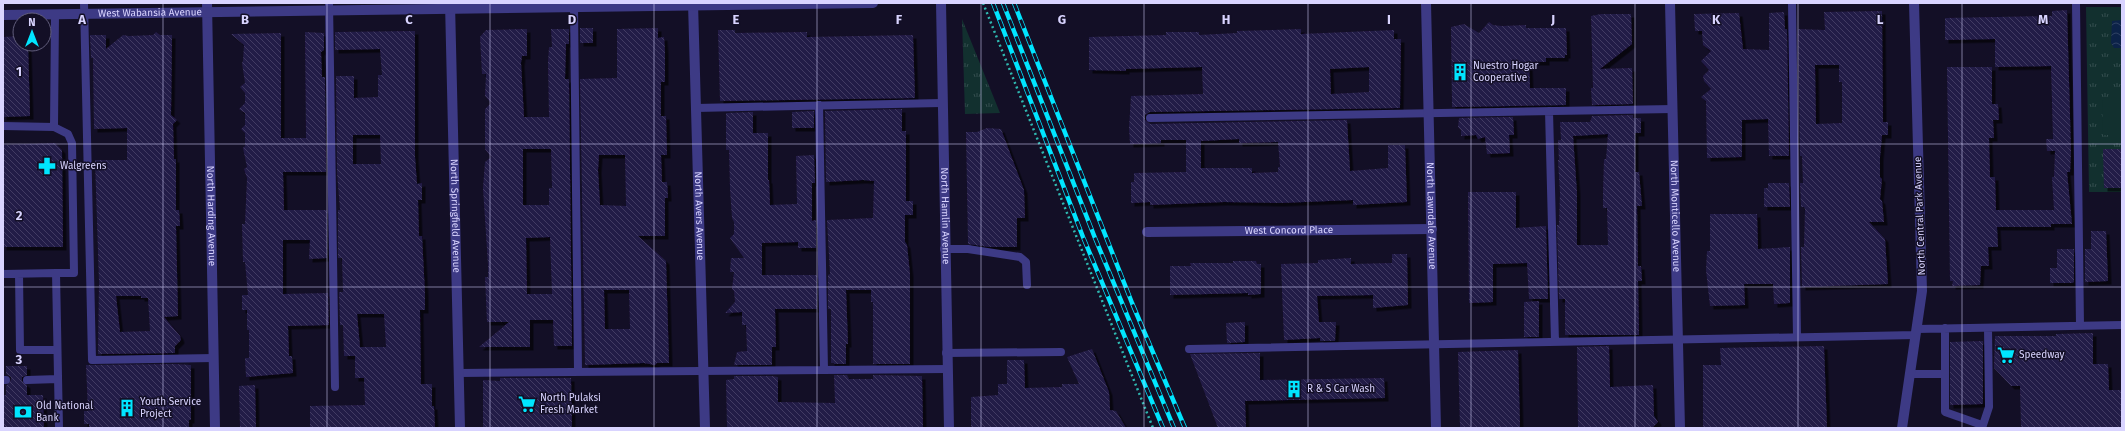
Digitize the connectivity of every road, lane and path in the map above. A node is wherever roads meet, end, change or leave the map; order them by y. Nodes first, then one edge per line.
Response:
1 (84, 3) edge
2 (873, 3) edge
3 (941, 3) edge
4 (982, 3) edge
5 (1426, 3) edge
6 (1670, 3) edge
7 (1792, 3) edge
8 (1914, 3) edge
9 (2076, 3) edge
10 (693, 4) edge
11 (730, 4) edge
12 (788, 4) edge
13 (450, 6) edge
14 (329, 7) edge
15 (574, 7) junction
16 (207, 8) edge
17 (55, 14) junction
18 (85, 14) junction
19 (3, 15) edge
20 (941, 103) junction
21 (819, 106) junction
22 (696, 108) junction
23 (1673, 109) junction
24 (1549, 111) junction
25 (1429, 113) junction
26 (1150, 118) dead end
27 (3, 126) edge
28 (54, 127) junction
29 (1432, 229) junction
30 (1147, 232) dead end
31 (944, 248) junction
32 (56, 273) junction
33 (3, 274) edge
34 (19, 274) junction
35 (1027, 285) dead end
36 (2122, 325) edge
37 (2080, 326) junction
38 (1945, 328) junction
39 (1988, 328) junction
40 (1916, 332) junction
41 (1797, 337) junction
42 (1678, 340) junction
43 (1555, 342) junction
44 (1434, 344) junction
45 (1189, 349) dead end
46 (57, 350) junction
47 (1061, 352) dead end
48 (946, 353) junction
49 (214, 358) junction
50 (947, 369) junction
51 (824, 370) junction
52 (703, 371) junction
53 (578, 372) junction
54 (459, 373) junction
55 (1910, 374) junction
56 (1945, 374) junction
57 (58, 379) junction
58 (27, 380) dead end
59 (335, 387) dead end
60 (1982, 427) edge
61 (59, 428) edge
62 (215, 428) edge
63 (460, 428) edge
64 (705, 428) edge
65 (949, 428) edge
66 (1153, 428) edge
67 (1436, 428) edge
68 (1680, 428) edge
69 (1902, 428) edge

1 - 18 lane
2 - 12 street, West Wabansia Avenue
3 - 20 street, North Hamlin Avenue
4 - 66 path
5 - 25 street, North Lawndale Avenue
6 - 23 street, North Monticello Avenue
7 - 41 lane
8 - 40 street, North Central Park Avenue
9 - 37 lane
10 - 11 street, West Wabansia Avenue
10 - 15 street, West Wabansia Avenue
10 - 22 street, North Avers Avenue
11 - 12 street, West Wabansia Avenue
13 - 14 street, West Wabansia Avenue
13 - 15 street, West Wabansia Avenue
13 - 54 street, North Springfield Avenue
14 - 16 street, West Wabansia Avenue
14 - 59 lane
15 - 53 lane
16 - 18 street, West Wabansia Avenue
16 - 49 street, North Harding Avenue
17 - 18 street, West Wabansia Avenue
17 - 19 street, West Wabansia Avenue
17 - 28 lane
18 - 49 lane
20 - 21 lane
20 - 31 street, North Hamlin Avenue
21 - 22 lane
21 - 51 lane
22 - 52 street, North Avers Avenue
23 - 24 lane
23 - 42 street, North Monticello Avenue
24 - 25 lane
24 - 43 lane
25 - 26 lane
25 - 29 street, North Lawndale Avenue
27 - 28 lane
28 - 32 lane
29 - 30 street, West Concord Place
29 - 44 street, North Lawndale Avenue
31 - 35 lane
31 - 48 street, North Hamlin Avenue
32 - 34 lane
32 - 46 lane
33 - 34 lane
34 - 46 lane
36 - 37 lane
37 - 39 lane
38 - 39 lane
38 - 40 lane
38 - 56 lane
39 - 60 lane
40 - 41 lane
40 - 55 street, North Central Park Avenue
41 - 42 lane
42 - 43 lane
42 - 68 street, North Monticello Avenue
43 - 44 lane
44 - 45 lane
44 - 67 street, North Lawndale Avenue
46 - 57 lane
47 - 48 lane
48 - 50 street, North Hamlin Avenue
49 - 62 street, North Harding Avenue
50 - 51 lane
50 - 65 street, North Hamlin Avenue
51 - 52 lane
52 - 53 lane
52 - 64 street, North Avers Avenue
53 - 54 lane
54 - 63 street, North Springfield Avenue
55 - 56 lane
55 - 69 street, North Central Park Avenue
56 - 60 lane
57 - 58 lane
57 - 61 lane

